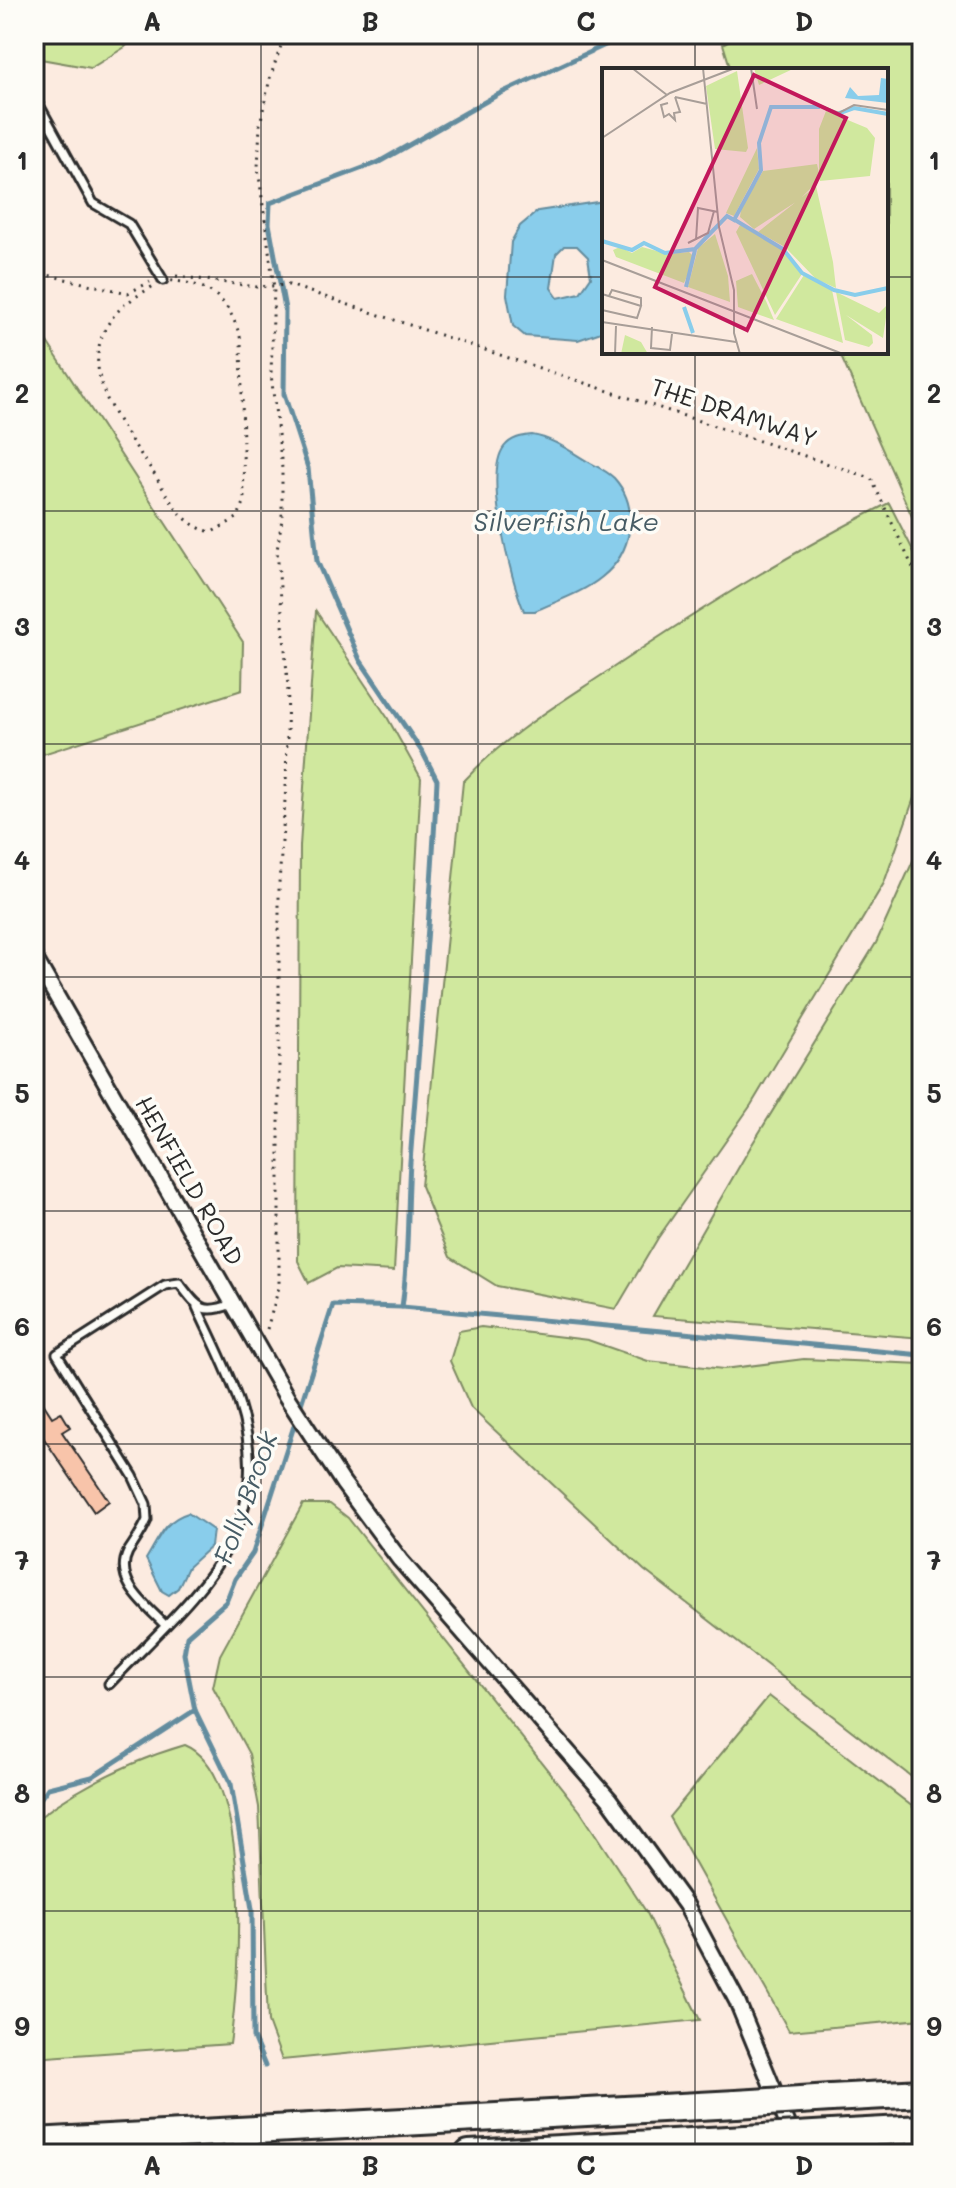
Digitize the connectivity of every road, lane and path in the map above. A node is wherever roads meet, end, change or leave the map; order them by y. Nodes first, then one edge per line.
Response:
1 (285, 34) edge
2 (34, 96) edge
3 (163, 280) junction
4 (275, 288) junction
5 (41, 292) dead end
6 (34, 293) edge
7 (922, 587) edge
8 (34, 957) edge
9 (234, 1303) junction
10 (197, 1307) junction
11 (255, 1339) junction
12 (165, 1625) junction
13 (109, 1684) dead end
14 (922, 2093) edge
15 (922, 2129) edge
16 (34, 2142) edge
17 (469, 2154) edge
18 (800, 2154) edge

1 - 4 path
2 - 3 lane
3 - 3 path
4 - 7 path, THE DRAMWAY
4 - 11 path
5 - 6 path
8 - 9 street, HENFIELD ROAD
9 - 10 lane
9 - 11 street, HENFIELD ROAD
10 - 12 lane
10 - 12 lane
11 - 18 street, HENFIELD ROAD
12 - 13 lane
14 - 16 highway, bridge
15 - 17 highway, bridge

